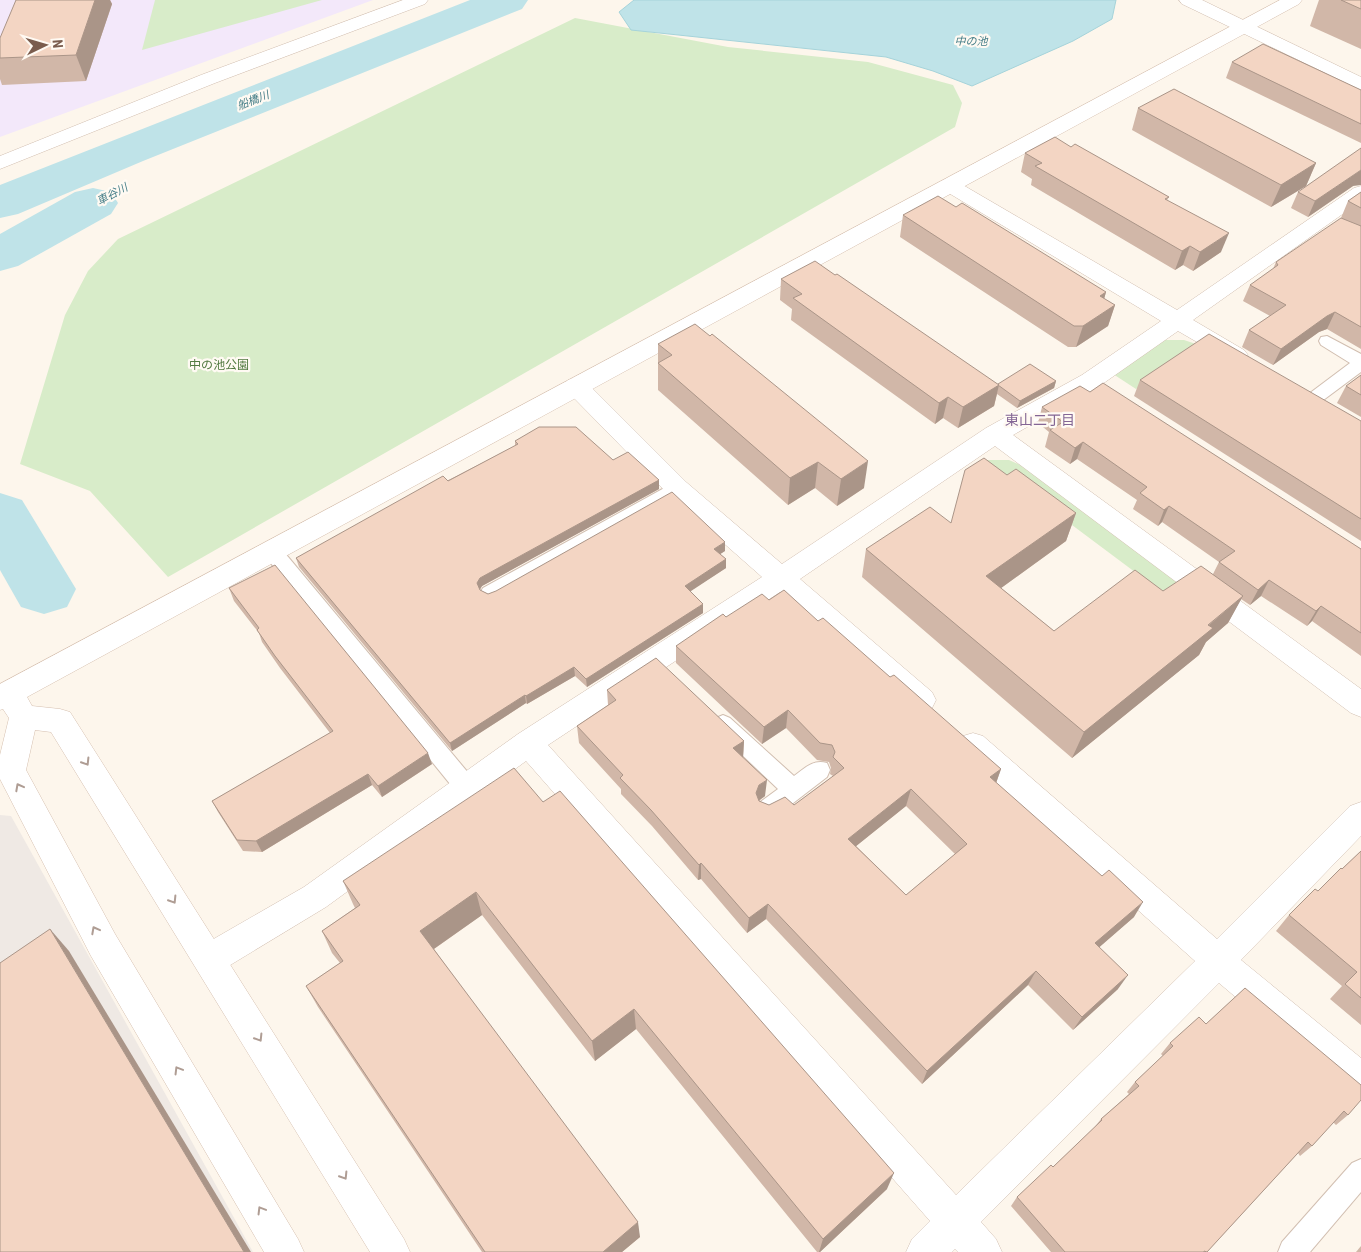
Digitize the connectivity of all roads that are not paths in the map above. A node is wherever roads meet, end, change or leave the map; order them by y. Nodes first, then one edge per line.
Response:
1 (419, 0) edge
2 (1188, 0) edge
3 (1293, 0) edge
4 (1244, 26) junction
5 (1361, 84) edge
6 (0, 163) edge
7 (949, 185) junction
8 (1361, 192) edge
9 (1322, 219) junction
10 (1345, 231) edge
11 (1176, 320) junction
12 (1327, 341) dead end
13 (1361, 362) edge
14 (1252, 365) edge
15 (1090, 381) junction
16 (576, 386) junction
17 (1114, 397) edge
18 (1311, 400) edge
19 (995, 434) junction
20 (677, 488) junction
21 (272, 551) junction
22 (781, 576) junction
23 (490, 593) edge
24 (8, 697) edge
25 (1361, 705) edge
26 (706, 708) edge
27 (528, 743) junction
28 (819, 770) dead end
29 (466, 788) junction
30 (793, 789) junction
31 (767, 810) edge
32 (1361, 815) edge
33 (210, 959) junction
34 (1218, 961) junction
35 (1361, 1081) edge
36 (1361, 1172) edge
37 (957, 1222) junction
38 (286, 1252) edge
39 (391, 1252) edge
40 (926, 1252) edge
41 (983, 1252) edge
42 (1292, 1252) edge

1 - 6 street
2 - 4 street
3 - 4 street
4 - 5 street
4 - 7 street
7 - 11 street
7 - 16 street
8 - 9 street
9 - 10 street
9 - 11 street
11 - 14 street
11 - 15 street
12 - 13 lane
13 - 18 lane
15 - 17 street
15 - 19 street
16 - 20 street
16 - 21 street
19 - 22 street
19 - 25 street
20 - 22 street
20 - 23 lane
21 - 24 street
21 - 29 lane
22 - 27 street
22 - 34 street
24 -> 33 street
38 -> 24 street
26 - 30 lane
27 - 29 street
27 - 37 street
28 - 30 lane
29 - 33 street
30 - 31 lane
32 - 34 street
33 -> 39 street
34 - 35 street
34 - 37 street
36 - 42 lane
37 - 40 street
37 - 41 street

